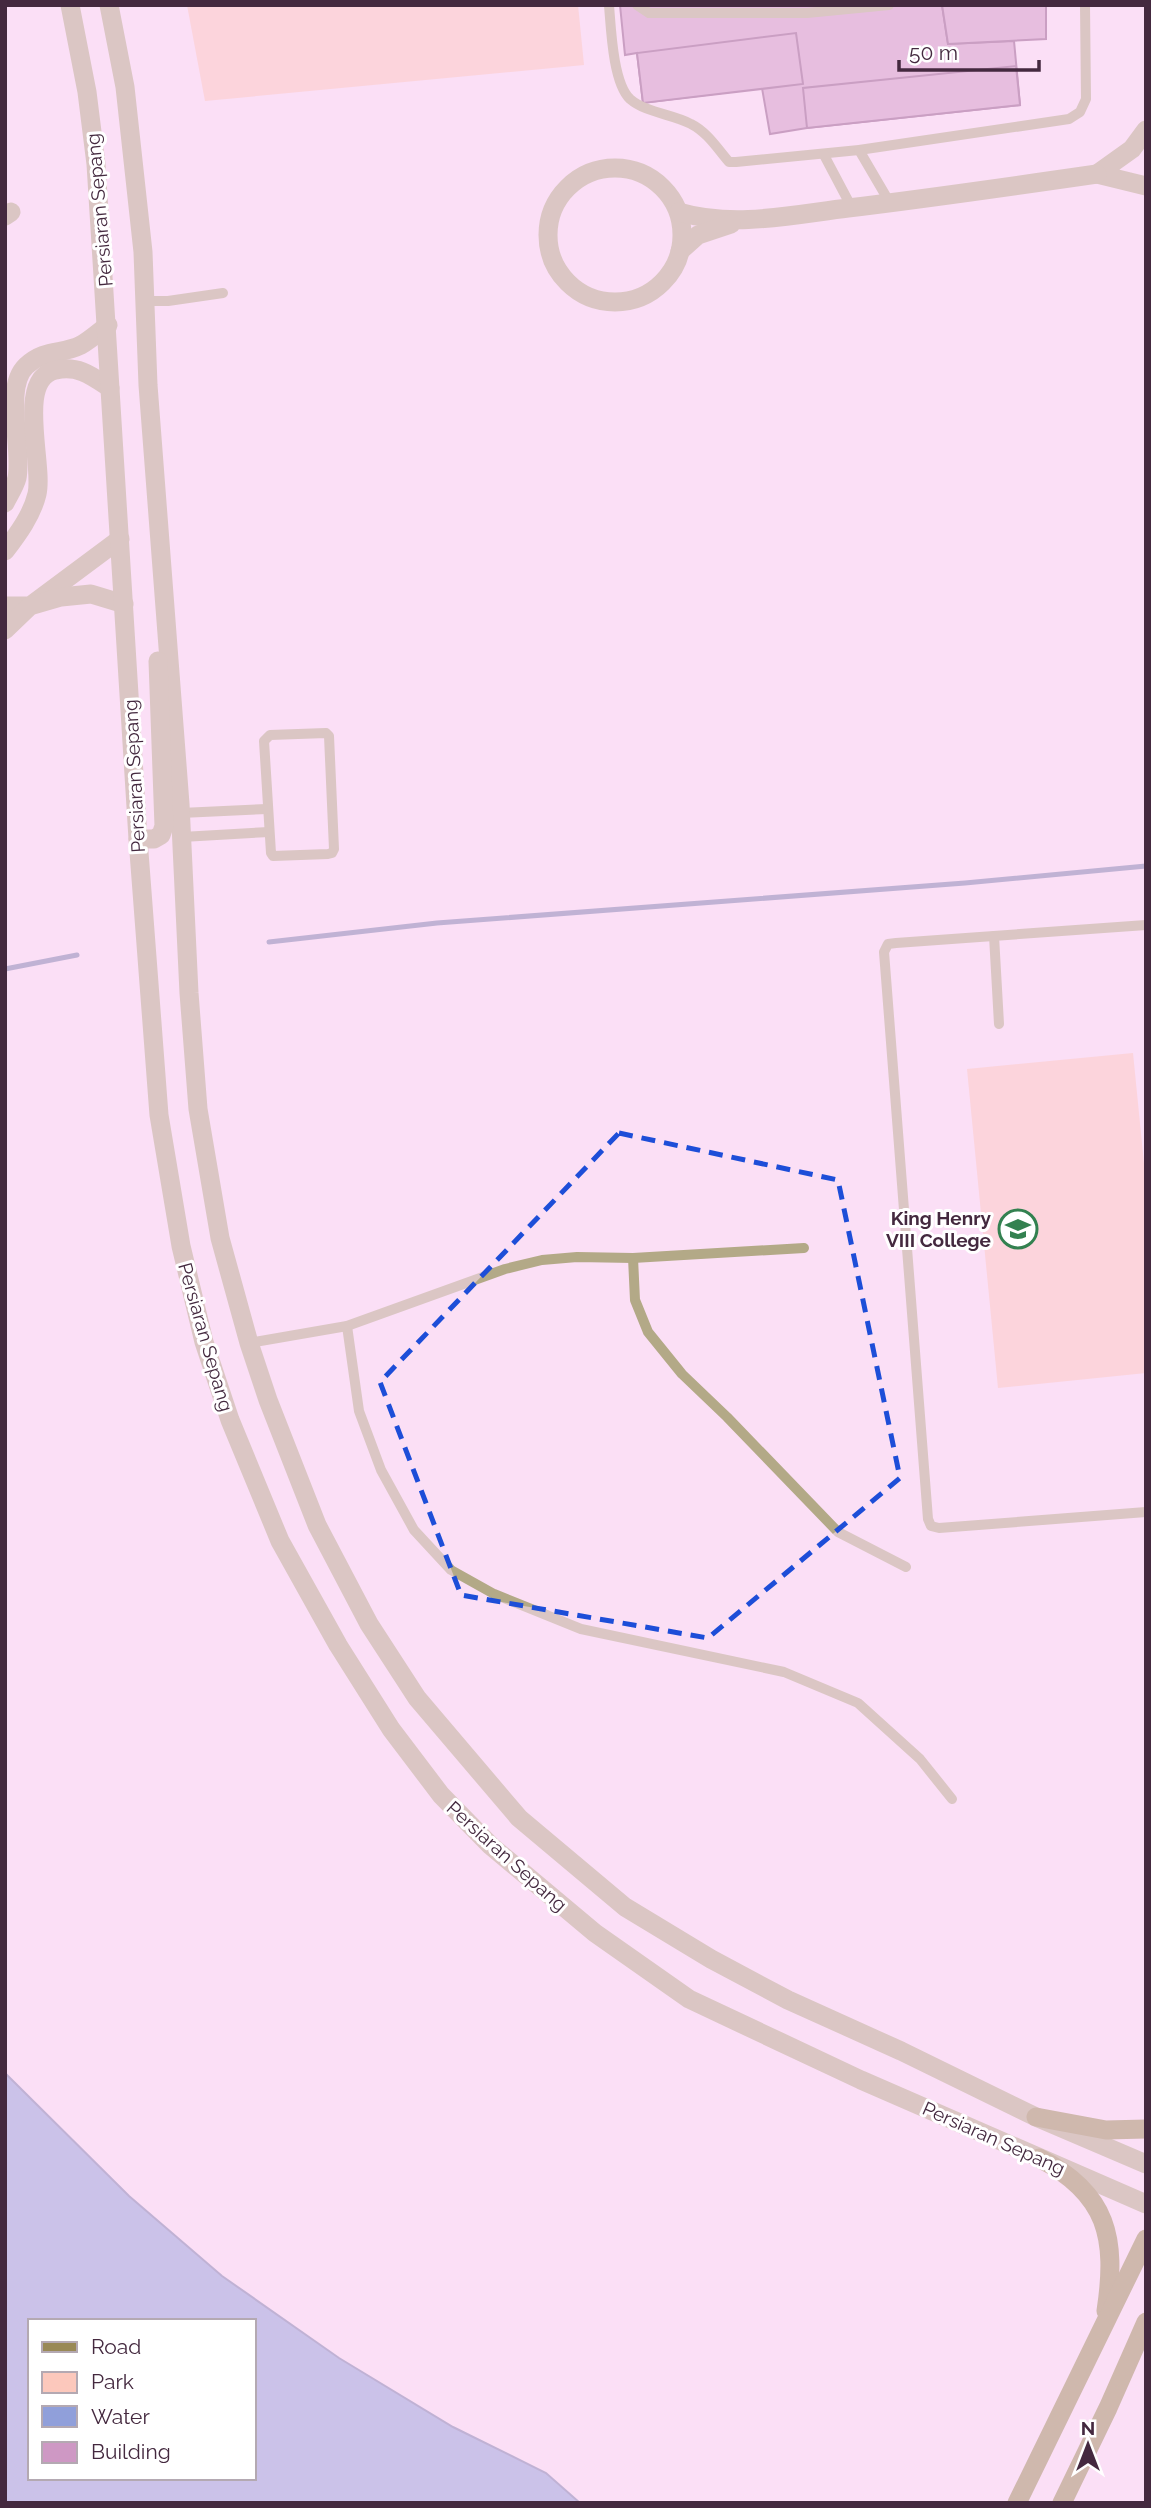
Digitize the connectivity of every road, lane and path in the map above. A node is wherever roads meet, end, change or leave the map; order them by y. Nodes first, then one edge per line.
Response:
1 (70, 5) edge
2 (109, 5) edge
3 (609, 5) edge
4 (638, 5) edge
5 (889, 5) edge
6 (1085, 5) edge
7 (1146, 130) edge
8 (859, 150) junction
9 (824, 155) junction
10 (1097, 174) junction
11 (1146, 186) edge
12 (890, 203) junction
13 (852, 208) junction
14 (678, 212) junction
15 (738, 221) junction
16 (680, 251) junction
17 (223, 293) dead end
18 (144, 301) junction
19 (107, 326) junction
20 (110, 388) junction
21 (5, 503) edge
22 (120, 539) junction
23 (159, 541) junction
24 (5, 551) edge
25 (124, 604) junction
26 (5, 606) edge
27 (30, 606) junction
28 (5, 630) edge
29 (267, 809) junction
30 (181, 813) junction
31 (269, 832) junction
32 (182, 837) junction
33 (138, 839) junction
34 (1146, 925) edge
35 (994, 936) junction
36 (999, 1024) dead end
37 (804, 1248) dead end
38 (633, 1258) junction
39 (347, 1326) junction
40 (249, 1343) junction
41 (1146, 1513) edge
42 (906, 1567) dead end
43 (953, 1799) dead end
44 (1036, 2117) junction
45 (1146, 2129) edge
46 (1039, 2158) junction
47 (1146, 2164) edge
48 (1146, 2204) edge
49 (1146, 2239) edge
50 (1105, 2322) junction
51 (1144, 2328) edge
52 (1017, 2503) edge
53 (1062, 2503) edge

1 - 19 street, Persiaran Sepang
2 - 18 street, Persiaran Sepang
3 - 9 lane
4 - 5 lane
6 - 8 lane
7 - 10 street
8 - 9 lane
8 - 12 lane
9 - 13 lane
10 - 11 street
10 - 12 street
12 - 13 street
13 - 15 street
14 - 15 street
14 - 16 street
14 - 16 street
15 - 16 street
17 - 18 lane
18 - 23 street, Persiaran Sepang
19 - 20 street, Persiaran Sepang
19 - 21 street
20 - 22 street, Persiaran Sepang
20 - 24 street
22 - 25 street, Persiaran Sepang
22 - 27 street
23 - 30 street, Persiaran Sepang
23 - 33 street
25 - 27 street
25 - 33 street, Persiaran Sepang
26 - 27 street
27 - 28 street
29 - 30 lane
29 - 31 lane
29 - 31 lane
30 - 32 street, Persiaran Sepang
31 - 32 lane
32 - 40 street, Persiaran Sepang
33 - 46 street, Persiaran Sepang
34 - 35 lane
35 - 36 lane
35 - 41 lane
37 - 38 lane
38 - 39 lane
38 - 42 lane
39 - 40 lane
39 - 43 lane
40 - 44 street, Persiaran Sepang
44 - 45 main road
44 - 47 street, Persiaran Sepang
46 - 48 street, Persiaran Sepang
46 - 50 main road
49 - 50 main road
50 - 52 main road
51 - 53 main road

